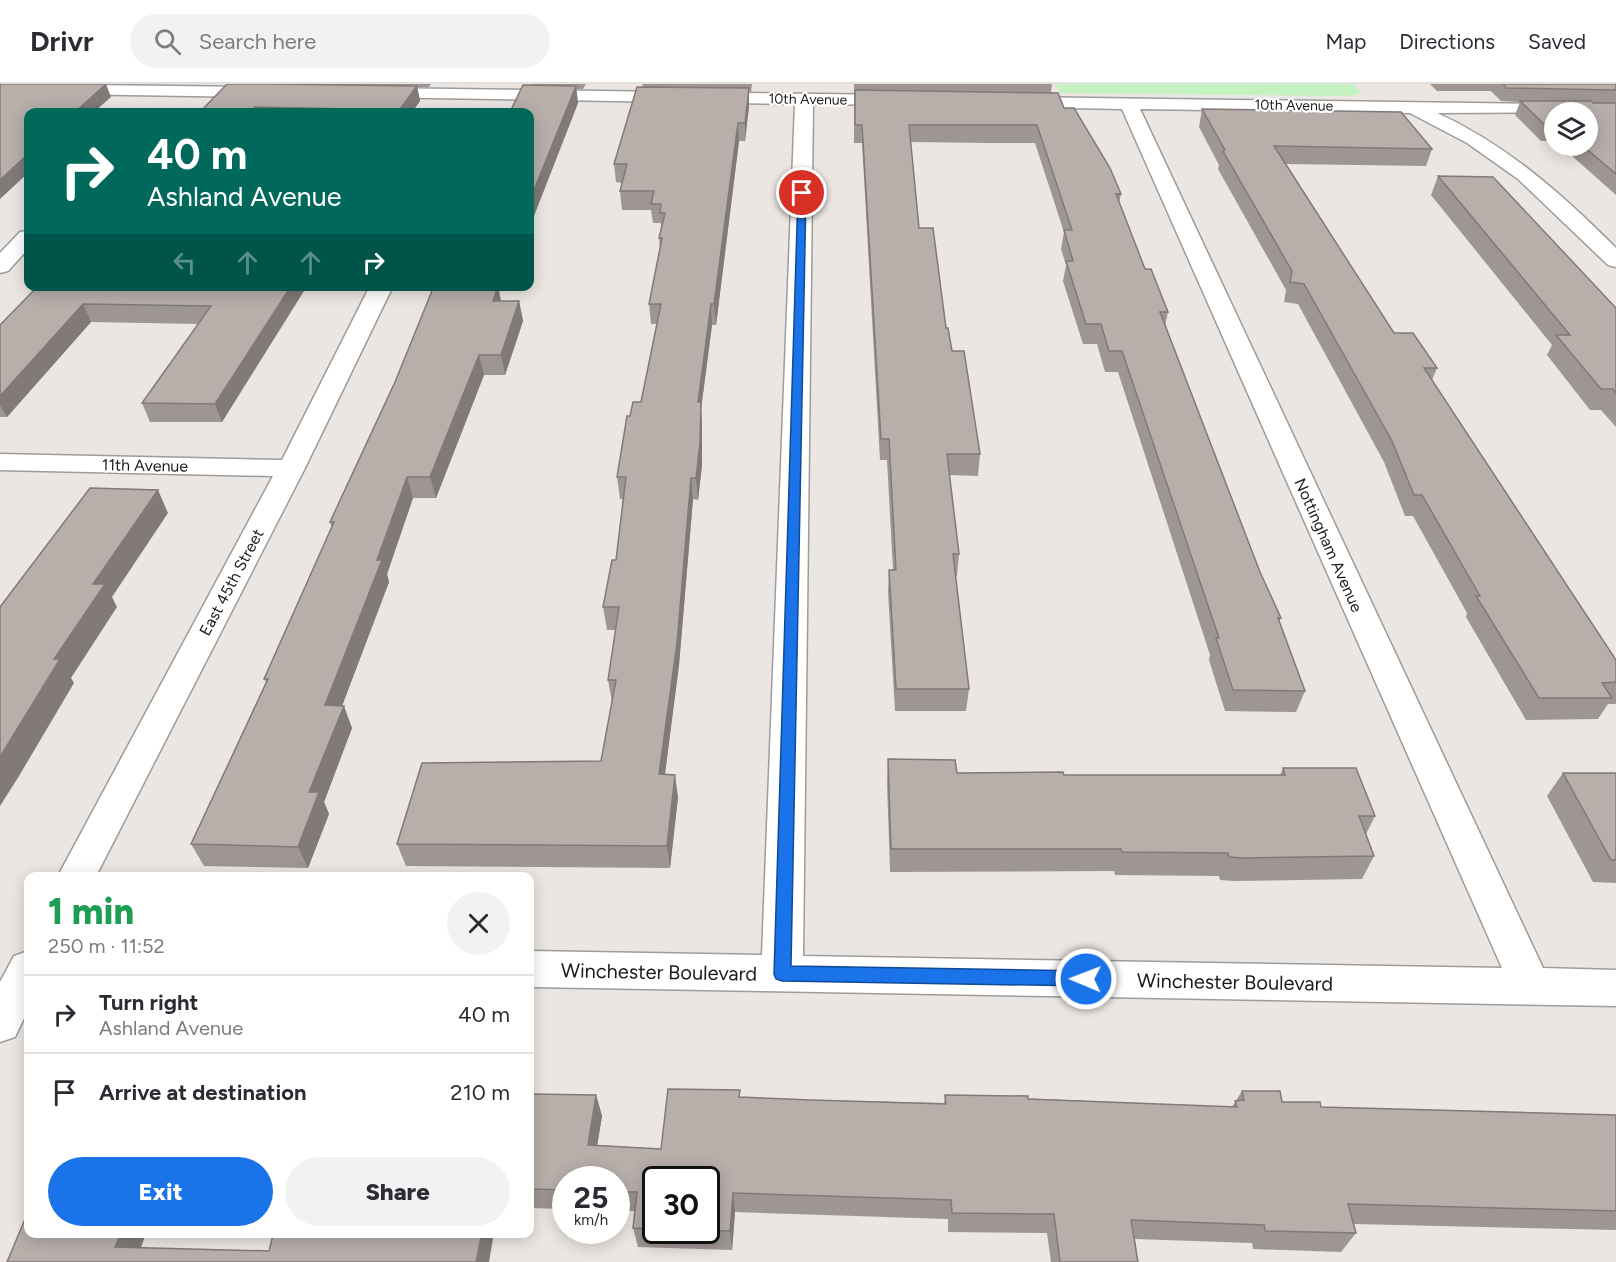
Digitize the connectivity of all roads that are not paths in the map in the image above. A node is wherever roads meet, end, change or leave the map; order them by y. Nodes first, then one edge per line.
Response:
1 (176, 87) edge
2 (0, 88) edge
3 (482, 89) edge
4 (1379, 91) dead end
5 (279, 92) edge
6 (350, 93) edge
7 (804, 99) junction
8 (920, 100) edge
9 (1001, 101) edge
10 (1128, 103) junction
11 (159, 105) dead end
12 (1408, 107) junction
13 (472, 108) edge
14 (1616, 110) edge
15 (24, 241) edge
16 (1616, 260) edge
17 (0, 266) edge
18 (380, 291) edge
19 (0, 462) edge
20 (291, 468) junction
21 (79, 872) edge
22 (534, 969) edge
23 (782, 974) junction
24 (24, 977) edge
25 (1531, 987) junction
26 (1616, 988) edge
27 (0, 1023) edge

1 - 2 street
1 - 5 street
1 - 11 street
3 - 6 street, 10th Avenue
3 - 7 street, 10th Avenue
3 - 13 street
4 - 12 street
7 - 8 street, 10th Avenue
7 - 23 street
9 - 10 street, 10th Avenue
10 - 12 street, 10th Avenue
10 - 25 street, Nottingham Avenue
12 - 14 street, 10th Avenue
12 - 16 street
15 - 17 street
18 - 20 street, East 45th Street
19 - 20 street, 11th Avenue
20 - 21 street, East 45th Street
22 - 23 street, Winchester Boulevard
23 - 25 street, Winchester Boulevard
24 - 27 street
25 - 26 street, Winchester Boulevard

